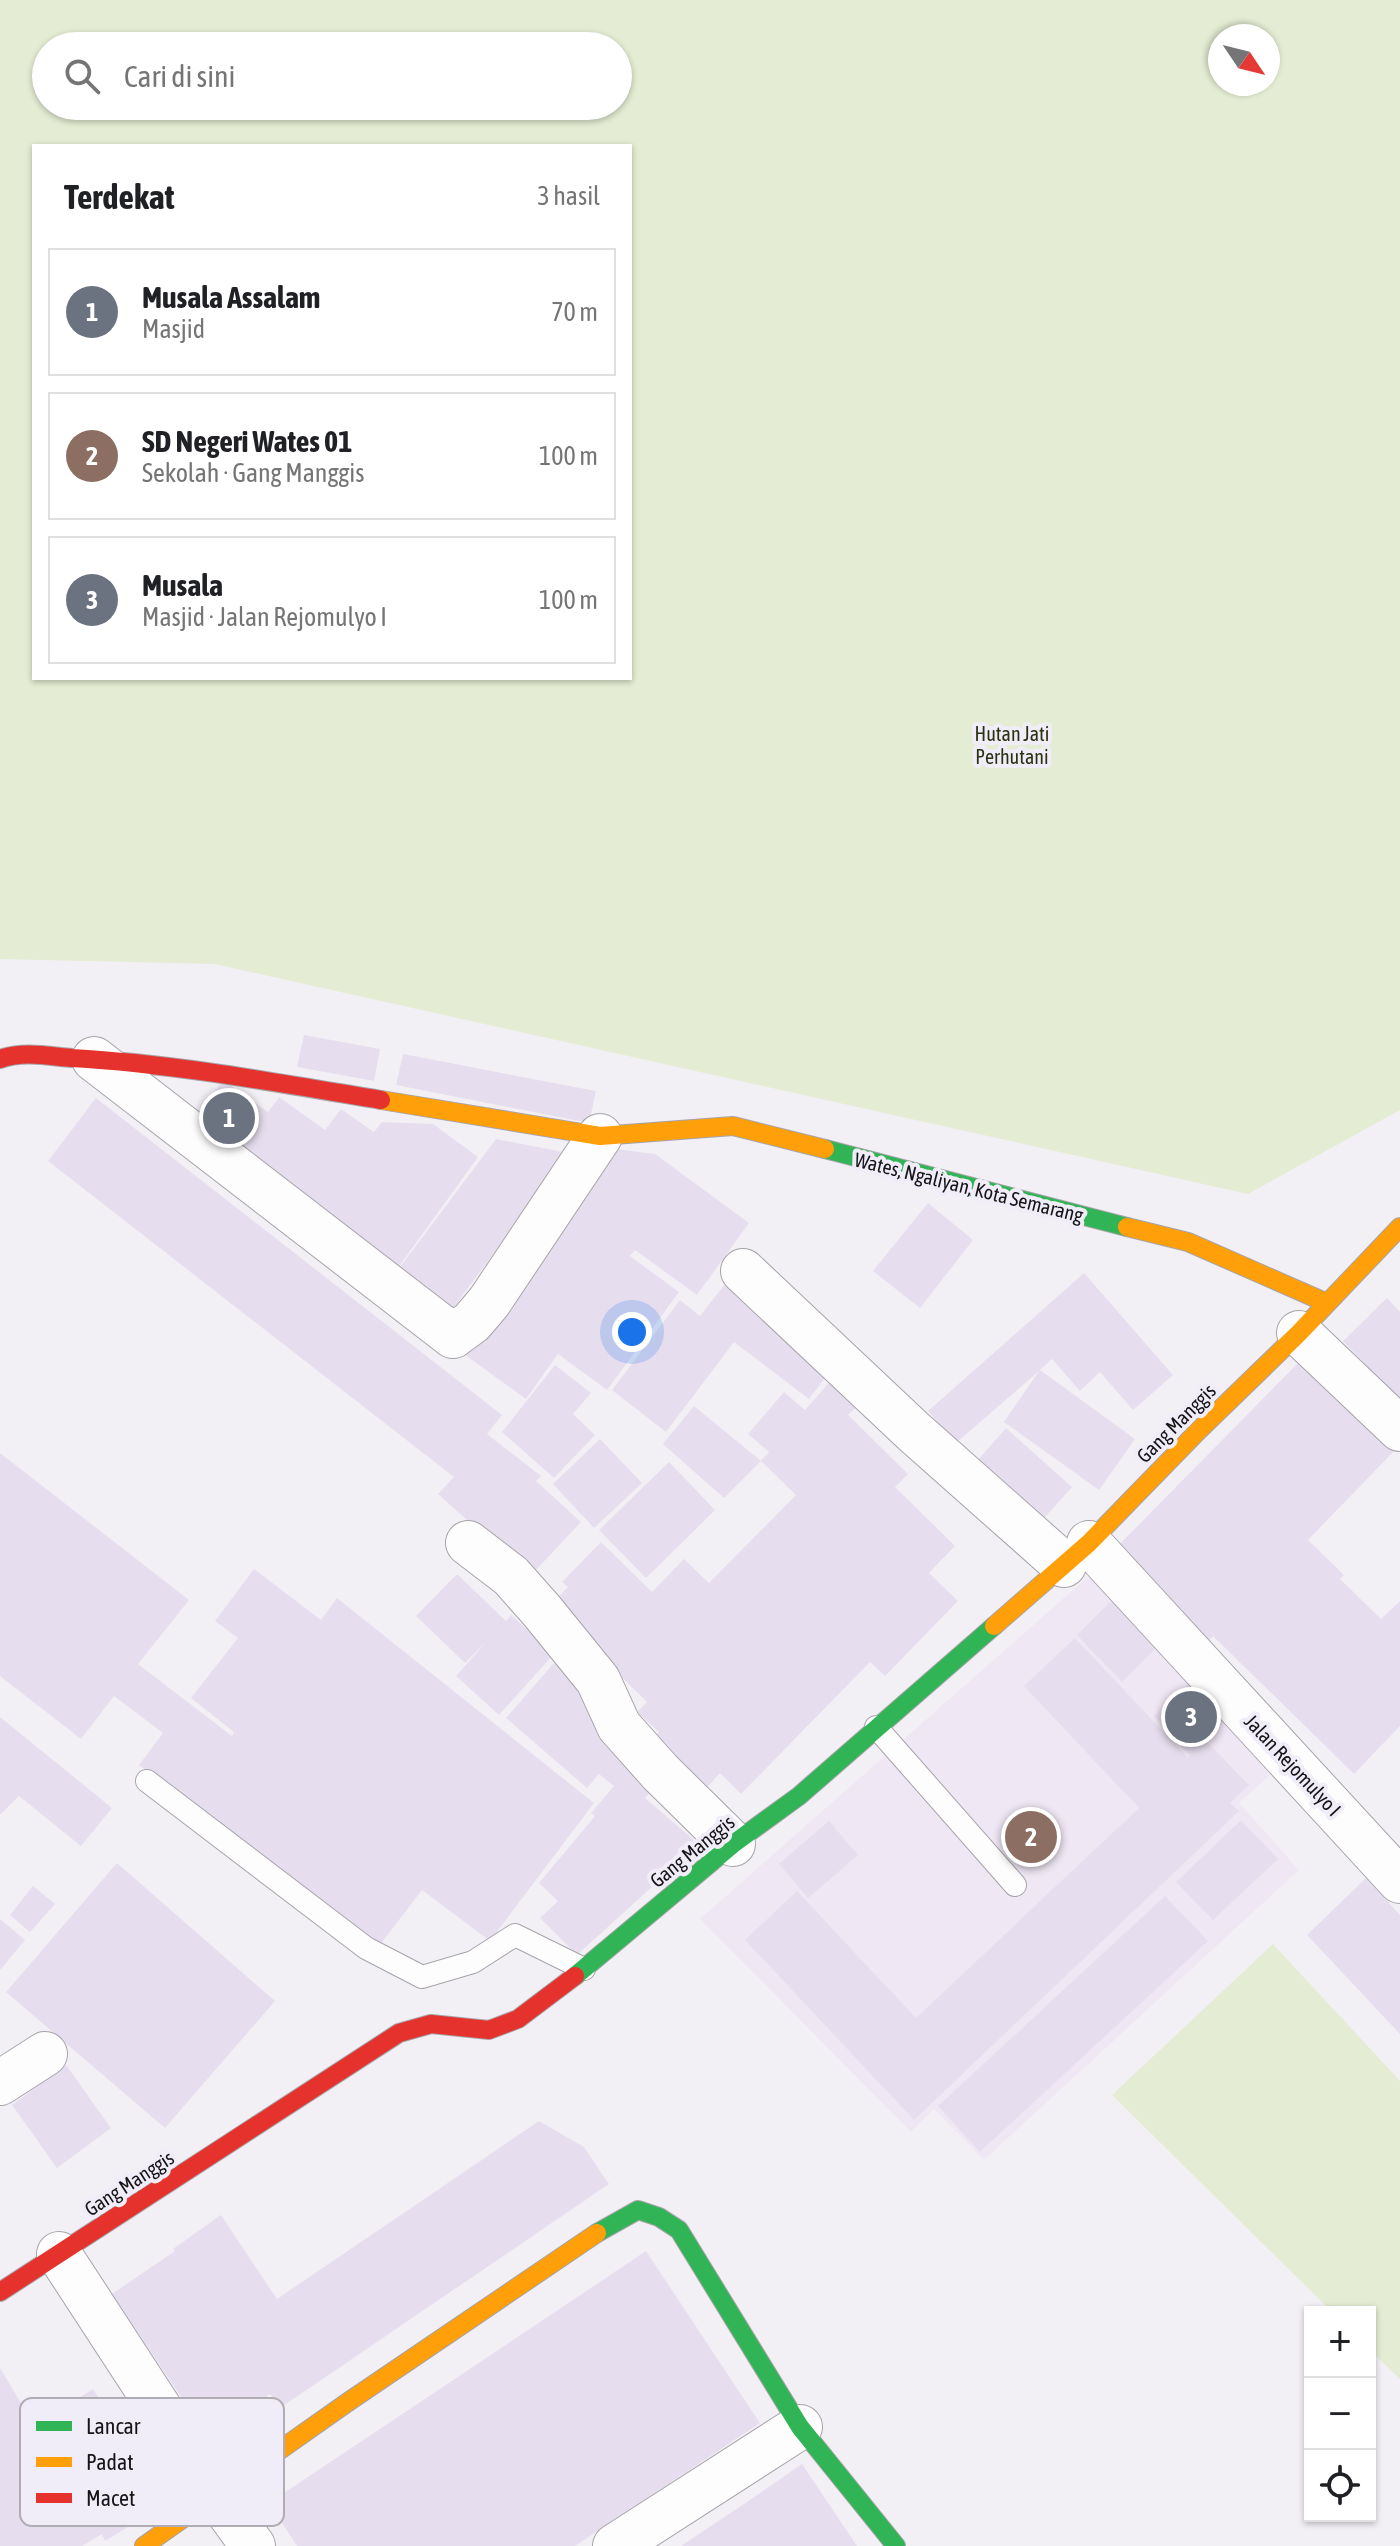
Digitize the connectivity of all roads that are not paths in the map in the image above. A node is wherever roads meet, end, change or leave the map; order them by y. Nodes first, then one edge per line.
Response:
1 (0, 1059) edge
2 (94, 1059) junction
3 (600, 1136) junction
4 (1400, 1227) edge
5 (743, 1271) dead end
6 (1313, 1318) junction
7 (1400, 1429) edge
8 (468, 1543) dead end
9 (1076, 1554) junction
10 (876, 1727) junction
11 (147, 1781) dead end
12 (733, 1844) junction
13 (1400, 1881) edge
14 (1015, 1885) dead end
15 (584, 1969) junction
16 (45, 2054) dead end
17 (0, 2083) edge
18 (59, 2254) junction
19 (0, 2292) edge
20 (153, 2398) edge
21 (800, 2427) junction
22 (284, 2448) edge
23 (172, 2526) edge
24 (238, 2526) edge
25 (144, 2546) edge
26 (253, 2546) edge
27 (615, 2546) edge
28 (896, 2546) edge

1 - 2 street, Wates, Ngaliyan, Kota Semarang
2 - 3 street, Wates, Ngaliyan, Kota Semarang
2 - 3 street
3 - 6 street, Wates, Ngaliyan, Kota Semarang
4 - 6 street, Gang Manggis
5 - 9 street, Jalan Rejomulyo I
6 - 7 street
6 - 9 street, Gang Manggis
8 - 12 street
9 - 10 street, Gang Manggis
9 - 13 street, Jalan Rejomulyo I
10 - 12 street, Gang Manggis
10 - 14 lane
11 - 15 lane
12 - 15 street, Gang Manggis
15 - 18 street, Gang Manggis
16 - 17 street
18 - 19 street, Gang Manggis
18 - 20 street
21 - 22 street
21 - 27 street
21 - 28 street
23 - 25 street
24 - 26 street

